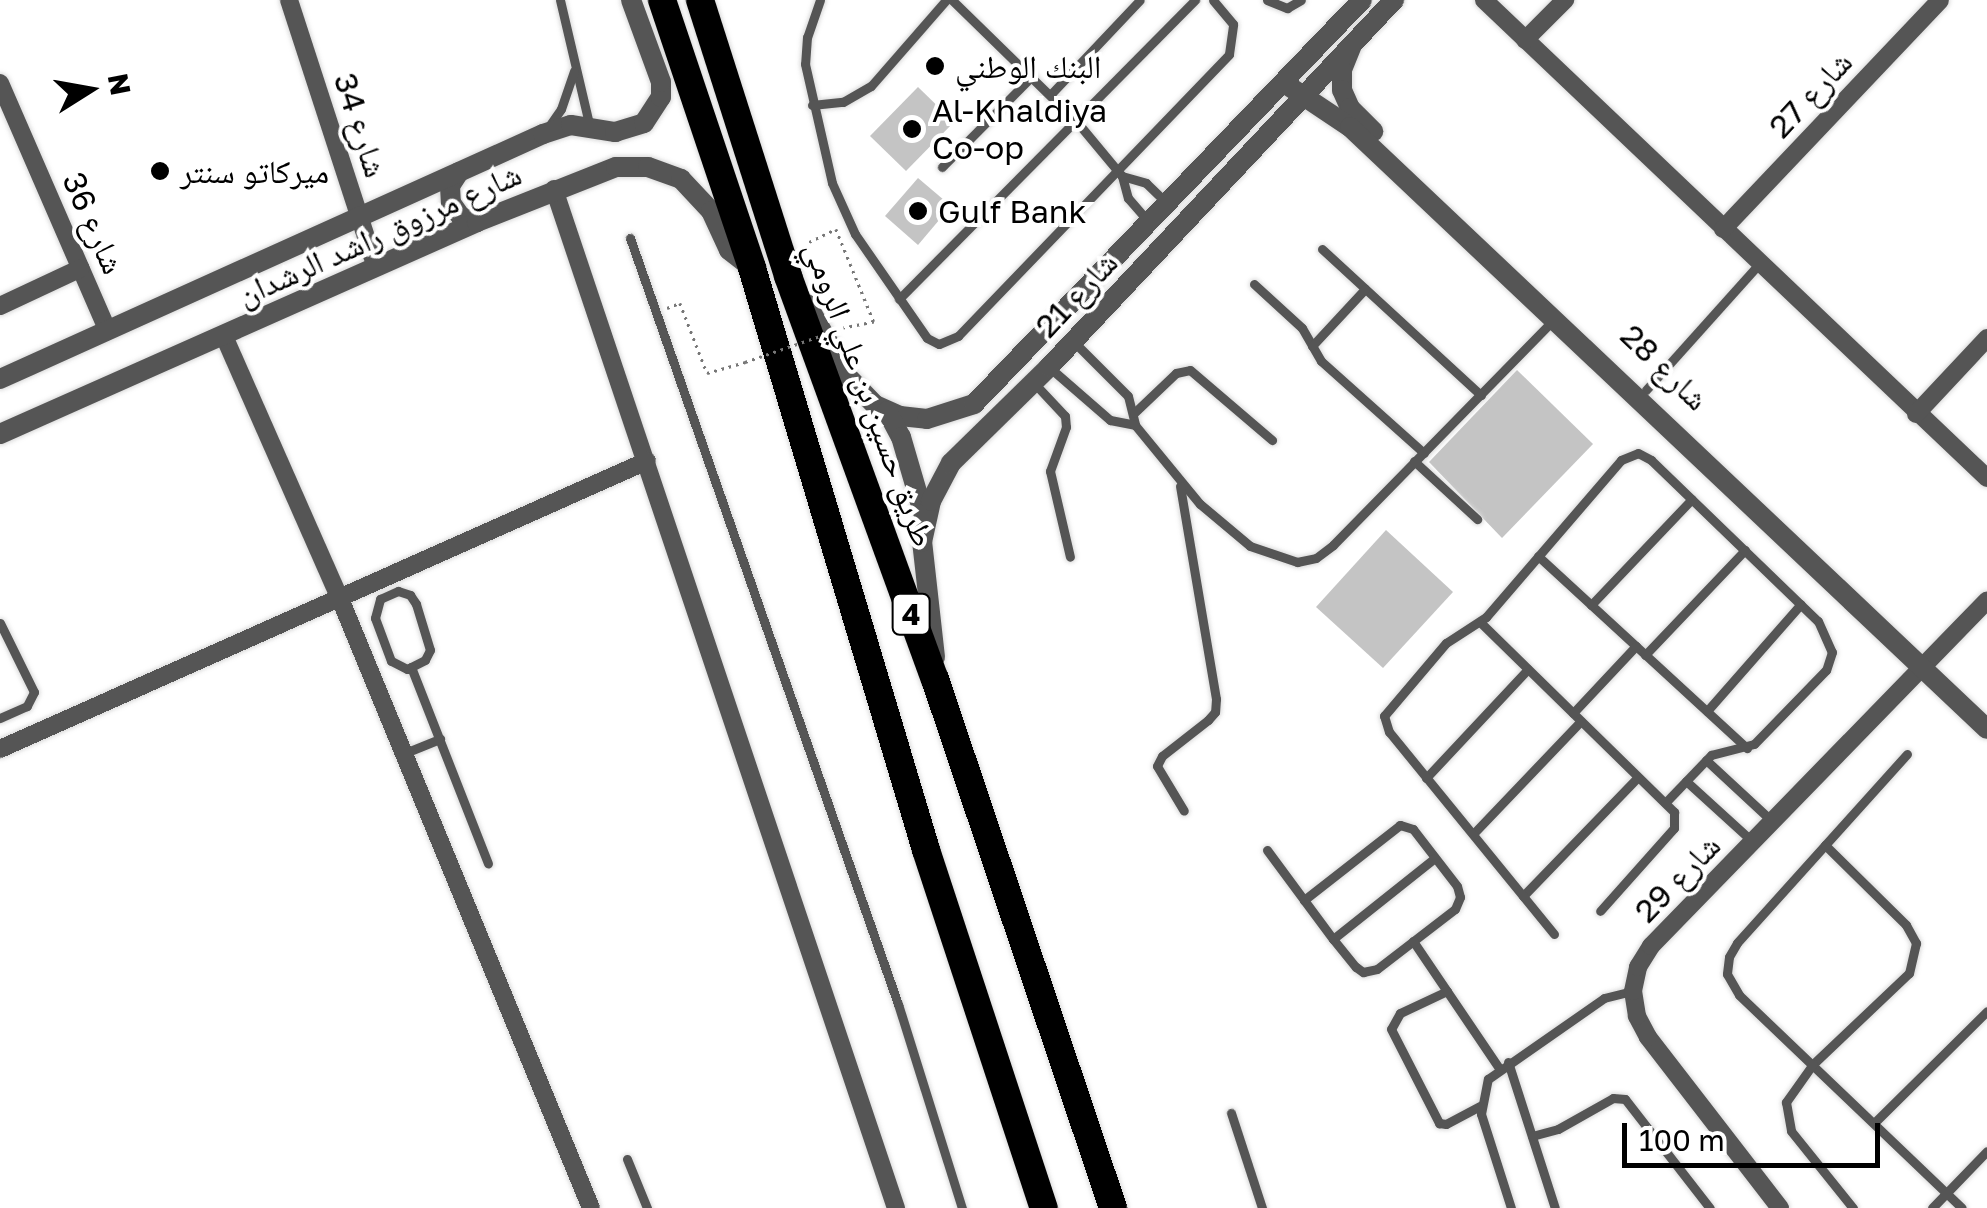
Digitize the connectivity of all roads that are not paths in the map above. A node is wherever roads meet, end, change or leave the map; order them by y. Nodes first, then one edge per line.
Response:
1 (289, 0) edge
2 (560, 0) edge
3 (632, 0) edge
4 (662, 0) edge
5 (820, 0) edge
6 (949, 0) edge
7 (1140, 0) edge
8 (1195, 0) edge
9 (1213, 0) edge
10 (1267, 0) edge
11 (1300, 0) edge
12 (1362, 0) edge
13 (1394, 0) edge
14 (1484, 0) edge
15 (1565, 0) edge
16 (1940, 0) edge
17 (705, 6) edge
18 (1525, 40) junction
19 (1352, 45) junction
20 (575, 63) junction
21 (1032, 76) junction
22 (1284, 83) junction
23 (0, 84) edge
24 (1052, 94) junction
25 (1304, 96) junction
26 (812, 105) junction
27 (1077, 122) junction
28 (593, 129) junction
29 (543, 134) junction
30 (942, 167) dead end
31 (459, 172) junction
32 (1120, 173) junction
33 (589, 174) junction
34 (554, 189) junction
35 (1168, 204) junction
36 (359, 217) junction
37 (478, 222) junction
38 (1150, 223) junction
39 (1723, 229) junction
40 (630, 238) dead end
41 (1322, 249) dead end
42 (1759, 264) junction
43 (80, 268) junction
44 (376, 268) junction
45 (752, 268) junction
46 (788, 276) junction
47 (1254, 284) dead end
48 (1366, 289) junction
49 (899, 298) junction
50 (0, 306) edge
51 (1554, 319) junction
52 (108, 331) junction
53 (224, 336) junction
54 (1987, 338) edge
55 (1073, 341) junction
56 (1312, 346) junction
57 (1041, 375) junction
58 (0, 379) edge
59 (992, 387) junction
60 (1646, 390) junction
61 (1481, 394) junction
62 (1011, 404) junction
63 (887, 412) junction
64 (1134, 413) junction
65 (1916, 414) junction
66 (1135, 426) junction
67 (0, 434) edge
68 (1272, 440) dead end
69 (1424, 453) junction
70 (648, 461) junction
71 (1414, 462) junction
72 (1987, 478) edge
73 (1180, 484) junction
74 (1692, 499) junction
75 (1477, 519) dead end
76 (925, 521) junction
77 (1745, 550) junction
78 (1538, 556) junction
79 (1070, 557) dead end
80 (341, 600) junction
81 (1987, 600) edge
82 (1801, 604) junction
83 (1591, 605) junction
84 (1480, 622) junction
85 (0, 623) edge
86 (1636, 646) junction
87 (1646, 655) junction
88 (1927, 665) junction
89 (411, 667) junction
90 (1528, 669) junction
91 (935, 679) junction
92 (1707, 711) junction
93 (1987, 714) edge
94 (1578, 717) junction
95 (0, 718) edge
96 (1987, 729) edge
97 (440, 739) junction
98 (1747, 748) junction
99 (0, 749) edge
100 (403, 753) junction
101 (1907, 754) dead end
102 (1706, 760) junction
103 (1638, 777) junction
104 (1426, 778) junction
105 (1686, 781) junction
106 (1666, 803) junction
107 (1184, 811) dead end
108 (1772, 822) junction
109 (1472, 834) junction
110 (1753, 842) junction
111 (1825, 845) junction
112 (1268, 850) dead end
113 (1435, 858) junction
114 (488, 863) dead end
115 (1523, 896) junction
116 (1304, 900) junction
117 (1600, 911) dead end
118 (1554, 934) dead end
119 (1333, 939) junction
120 (1413, 942) junction
121 (1447, 991) junction
122 (1633, 992) junction
123 (1987, 1011) edge
124 (1812, 1064) junction
125 (1504, 1065) junction
126 (1481, 1105) junction
127 (1231, 1113) dead end
128 (1874, 1124) junction
129 (1532, 1136) junction
130 (1987, 1150) edge
131 (627, 1159) dead end
132 (1946, 1193) junction
133 (591, 1208) edge
134 (646, 1208) edge
135 (896, 1208) edge
136 (962, 1208) edge
137 (1044, 1208) edge
138 (1113, 1208) edge
139 (1262, 1208) edge
140 (1510, 1208) edge
141 (1555, 1208) edge
142 (1710, 1208) edge
143 (1780, 1208) edge
144 (1853, 1208) edge
145 (1932, 1208) edge
146 (1962, 1208) edge

1 - 36 street, شارع 34
2 - 20 lane
3 - 28 street, شارع مرزوق راشد الرشدان
4 - 45 highway, طريق حسين بن علي الرومي / 4
5 - 26 lane
6 - 21 lane
6 - 26 lane
7 - 24 lane
8 - 27 lane
9 - 32 lane
10 - 11 lane
12 - 22 street, شارع 21
13 - 19 street, شارع 21
14 - 18 street
15 - 18 street
16 - 39 street, شارع 27
17 - 46 highway, طريق حسين بن علي الرومي / 4
18 - 39 street
19 - 25 street, شارع 21
19 - 60 street, شارع 28
20 - 28 lane
20 - 29 lane
21 - 24 lane
21 - 30 lane
22 - 25 street, شارع 28
22 - 35 street, شارع 21
23 - 43 street, شارع 36
24 - 27 lane
25 - 51 street, شارع 28
25 - 55 street, شارع 21
26 - 49 lane
27 - 32 lane
27 - 49 lane
28 - 29 street, شارع مرزوق راشد الرشدان
28 - 33 street
29 - 31 street, شارع مرزوق راشد الرشدان
31 - 36 street, شارع مرزوق راشد الرشدان
31 - 37 street
32 - 35 lane
32 - 38 lane
32 - 49 lane
33 - 34 street, شارع مرزوق راشد الرشدان
33 - 45 street, شارع مرزوق راشد الرشدان
34 - 37 street, شارع مرزوق راشد الرشدان
34 - 70 street
35 - 38 street, شارع 21
36 - 44 street, شارع 34
36 - 52 street, شارع مرزوق راشد الرشدان
37 - 44 street, شارع مرزوق راشد الرشدان
38 - 59 street, شارع 21
39 - 42 street
40 - 136 lane
41 - 48 lane
42 - 60 lane
42 - 65 street
43 - 50 street
43 - 52 street, شارع 36
44 - 53 street, شارع مرزوق راشد الرشدان
45 - 137 highway, طريق حسين بن علي الرومي / 4
46 - 63 street
46 - 91 highway, طريق حسين بن علي الرومي / 4
47 - 56 lane
48 - 56 lane
48 - 61 lane
51 - 61 lane
51 - 88 street, شارع 28
52 - 58 street, شارع مرزوق راشد الرشدان
53 - 67 street, شارع مرزوق راشد الرشدان
53 - 80 street
54 - 65 street
55 - 57 street, شارع 21
55 - 64 lane
56 - 69 lane
57 - 62 street, شارع 21
57 - 66 lane
57 - 79 lane
59 - 62 street
59 - 63 street, شارع 21
60 - 88 street, شارع 28
61 - 69 lane
62 - 76 street, شارع 21
63 - 76 street
64 - 66 lane
64 - 68 lane
65 - 72 street
66 - 73 lane
69 - 71 lane
70 - 80 street
70 - 135 street
71 - 73 lane
71 - 75 lane
73 - 107 lane
74 - 77 lane
74 - 78 lane
74 - 83 lane
76 - 91 street, شارع 21
77 - 82 lane
77 - 87 lane
78 - 83 lane
78 - 84 lane
80 - 99 street
80 - 100 street
81 - 88 street, شارع 29
82 - 92 lane
82 - 98 lane
83 - 86 lane
84 - 90 lane
84 - 104 lane
85 - 95 lane
86 - 87 lane
86 - 94 lane
87 - 92 lane
88 - 93 street, شارع 28
88 - 96 street, شارع 28
88 - 108 street, شارع 29
89 - 89 lane
89 - 97 lane
90 - 94 lane
90 - 104 lane
91 - 138 highway, طريق حسين بن علي الرومي / 4
92 - 98 lane
94 - 103 lane
94 - 109 lane
97 - 100 lane
97 - 114 lane
98 - 102 lane
100 - 133 street
101 - 111 lane
102 - 105 lane
102 - 108 lane
103 - 106 lane
103 - 115 lane
104 - 109 lane
105 - 106 lane
105 - 110 lane
106 - 117 lane
108 - 110 street, شارع 29
109 - 115 lane
110 - 122 street, شارع 29
111 - 124 lane
111 - 124 lane
112 - 116 lane
113 - 116 lane
113 - 119 lane
113 - 120 lane
115 - 118 lane
116 - 119 lane
119 - 120 lane
120 - 121 lane
121 - 125 lane
121 - 126 lane
122 - 125 lane
122 - 143 street
123 - 128 lane
124 - 128 lane
124 - 144 lane
125 - 126 lane
125 - 129 lane
126 - 140 lane
127 - 139 lane
128 - 132 lane
129 - 141 lane
129 - 142 lane
130 - 132 lane
131 - 134 lane
132 - 145 lane
132 - 146 lane

